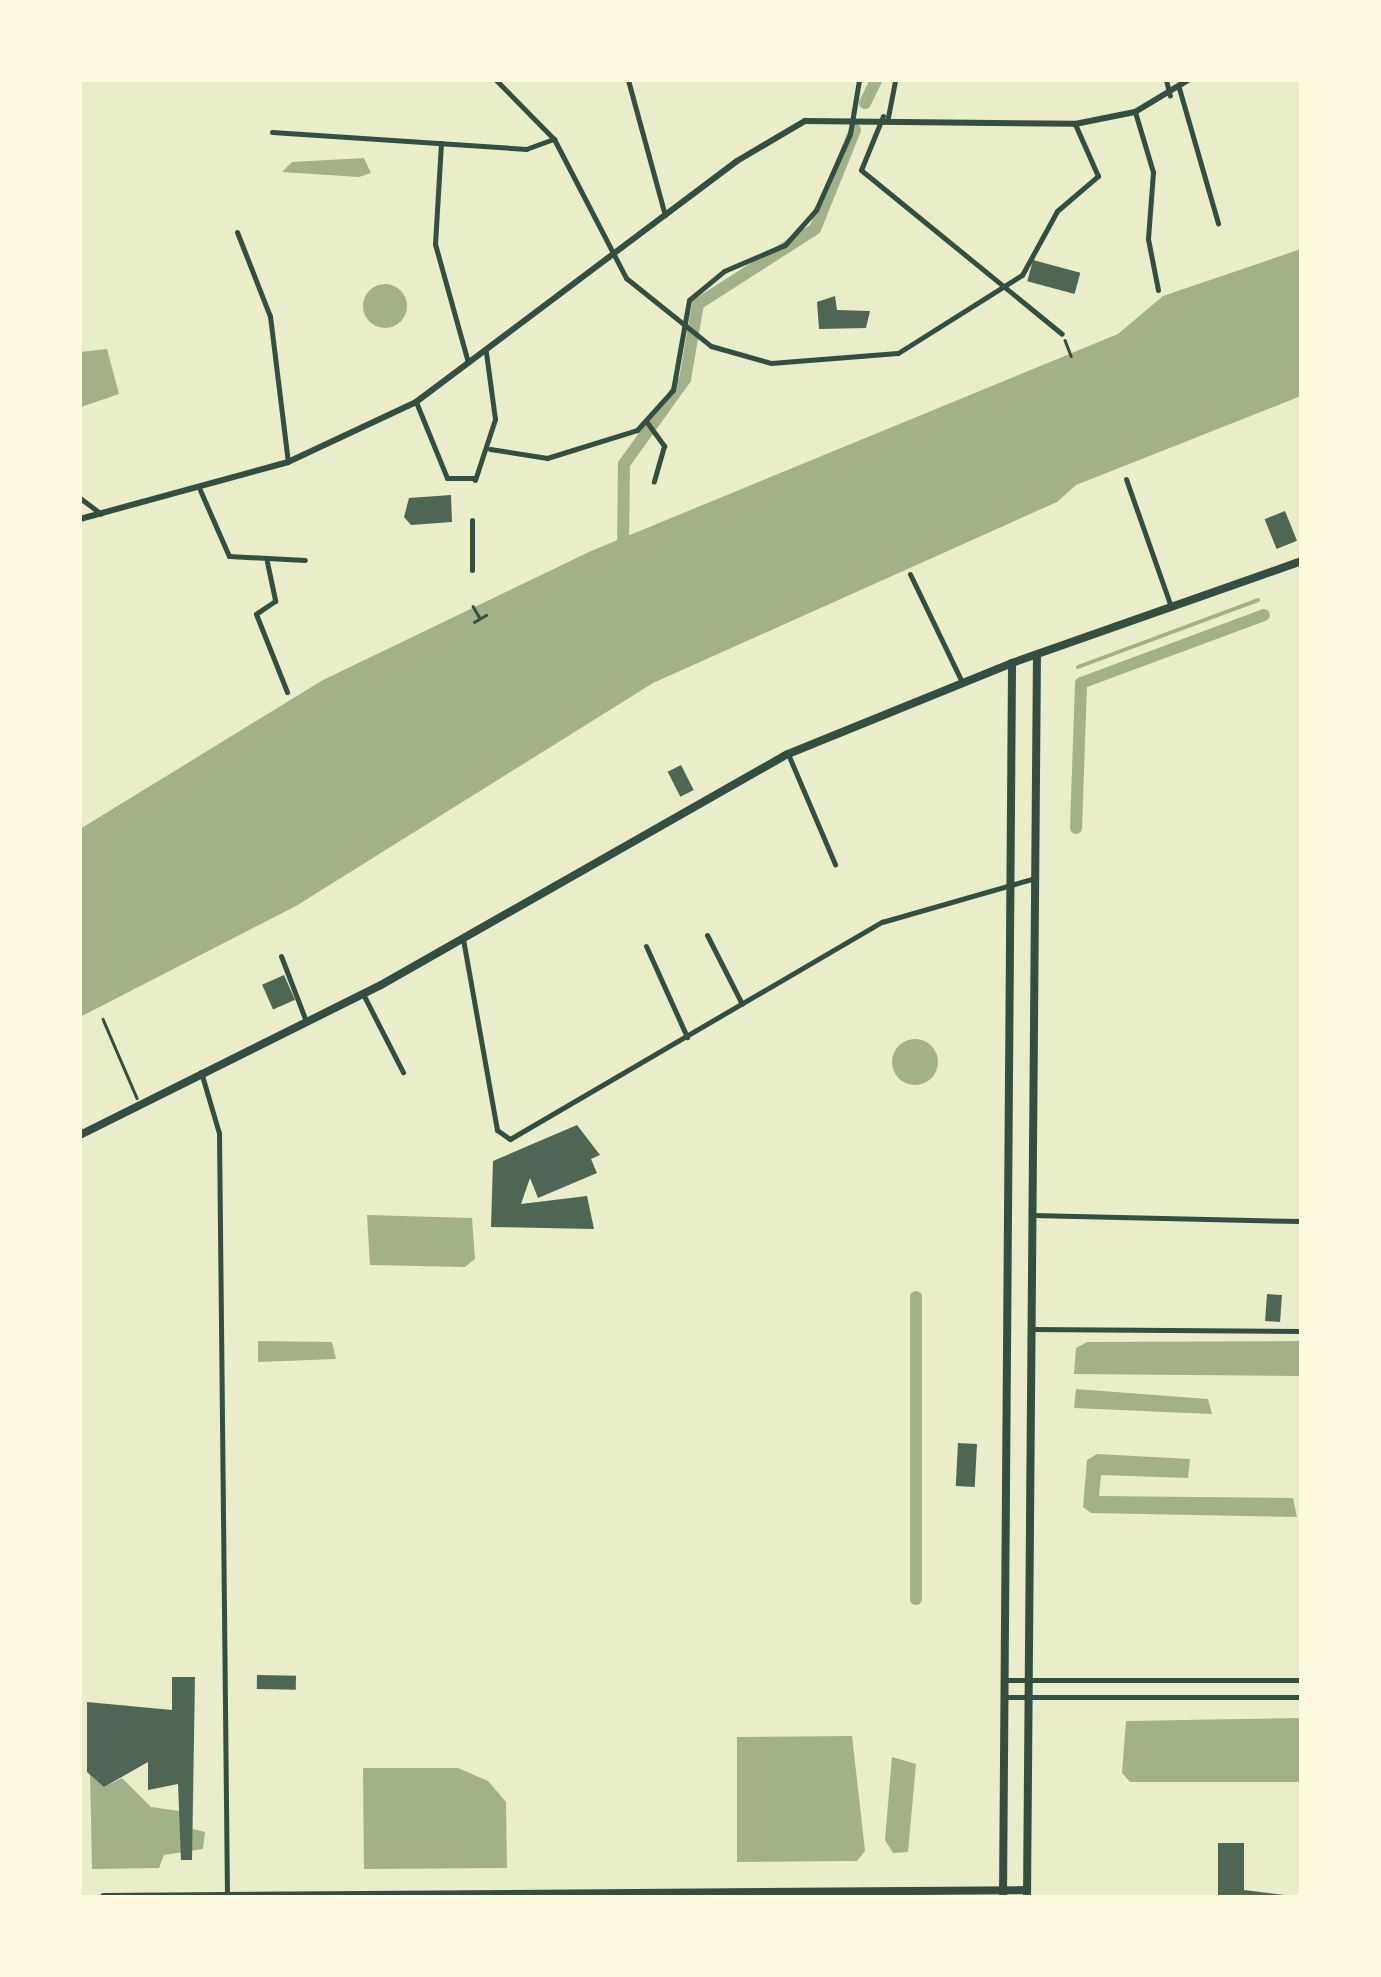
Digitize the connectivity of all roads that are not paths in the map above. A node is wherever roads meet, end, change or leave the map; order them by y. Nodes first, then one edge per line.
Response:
1 (496, 80) edge
2 (628, 80) edge
3 (859, 80) edge
4 (895, 80) edge
5 (1166, 80) edge
6 (1188, 80) edge
7 (1179, 88) junction
8 (1170, 96) junction
9 (1135, 112) junction
10 (851, 116) junction
11 (885, 116) junction
12 (1075, 124) junction
13 (272, 132) dead end
14 (554, 139) junction
15 (440, 143) junction
16 (666, 218) junction
17 (1218, 223) dead end
18 (237, 232) dead end
19 (610, 259) junction
20 (1007, 286) junction
21 (1158, 290) dead end
22 (687, 325) junction
23 (1062, 334) road end
24 (486, 352) junction
25 (469, 365) junction
26 (416, 402) junction
27 (650, 423) junction
28 (490, 450) junction
29 (288, 462) junction
30 (1126, 479) dead end
31 (654, 482) dead end
32 (200, 490) junction
33 (80, 498) edge
34 (101, 514) junction
35 (80, 519) edge
36 (472, 520) dead end
37 (305, 560) dead end
38 (1301, 561) edge
39 (267, 562) junction
40 (472, 570) dead end
41 (910, 574) dead end
42 (1170, 607) junction
43 (1037, 656) junction
44 (1012, 663) junction
45 (962, 682) junction
46 (287, 692) dead end
47 (788, 754) junction
48 (835, 864) dead end
49 (1035, 878) junction
50 (1010, 880) junction
51 (707, 934) dead end
52 (462, 936) junction
53 (646, 946) dead end
54 (281, 956) dead end
55 (363, 994) junction
56 (742, 1004) junction
57 (306, 1021) junction
58 (687, 1037) junction
59 (200, 1072) junction
60 (403, 1072) dead end
61 (80, 1134) edge
62 (1032, 1215) junction
63 (1301, 1221) edge
64 (1032, 1330) junction
65 (1301, 1330) edge
66 (1031, 1424) junction
67 (1006, 1425) junction
68 (1004, 1680) junction
69 (1029, 1680) junction
70 (1301, 1680) edge
71 (1004, 1697) junction
72 (1029, 1697) junction
73 (1301, 1697) edge
74 (1003, 1893) edge
75 (1027, 1893) edge
76 (707, 1894) edge
77 (552, 1895) edge
78 (227, 1896) edge
79 (104, 1897) edge

1 - 14 street
2 - 16 street
3 - 10 street
4 - 11 street
5 - 8 street
6 - 7 street
7 - 8 street
7 - 17 street
8 - 9 street
9 - 12 street
9 - 21 street
10 - 11 street
10 - 16 street
10 - 22 street
11 - 12 street
11 - 20 street
12 - 20 street
13 - 15 street
14 - 15 street
14 - 19 street
15 - 25 street
16 - 19 street
18 - 29 street
19 - 22 street
19 - 24 street
20 - 22 street
20 - 23 street
22 - 27 street
24 - 25 street
24 - 28 street
25 - 26 street
26 - 28 street
26 - 29 street
27 - 28 street
27 - 31 street
29 - 32 street
30 - 42 street
32 - 34 street
32 - 39 street
33 - 34 street
34 - 35 street
36 - 40 street
37 - 39 street
38 - 42 main road
39 - 46 street
41 - 45 street
42 - 43 main road
43 - 44 main road
43 - 49 main road
44 - 45 main road
44 - 50 main road
45 - 47 main road
47 - 48 street
47 - 52 main road
49 - 50 street
49 - 62 main road
50 - 56 street
50 - 67 main road
51 - 56 street
52 - 55 main road
52 - 58 street
53 - 58 street
54 - 57 street
55 - 57 main road
55 - 60 street
56 - 58 street
57 - 59 main road
59 - 61 main road
59 - 78 street
62 - 63 street
62 - 64 main road
64 - 65 street
64 - 66 main road
66 - 67 main road
66 - 69 main road
67 - 68 main road
68 - 69 street
68 - 71 main road
69 - 70 street
69 - 72 main road
71 - 72 street
71 - 74 main road
72 - 73 street
72 - 75 main road
74 - 75 main road
74 - 76 main road
76 - 77 main road
77 - 78 main road
78 - 79 main road

